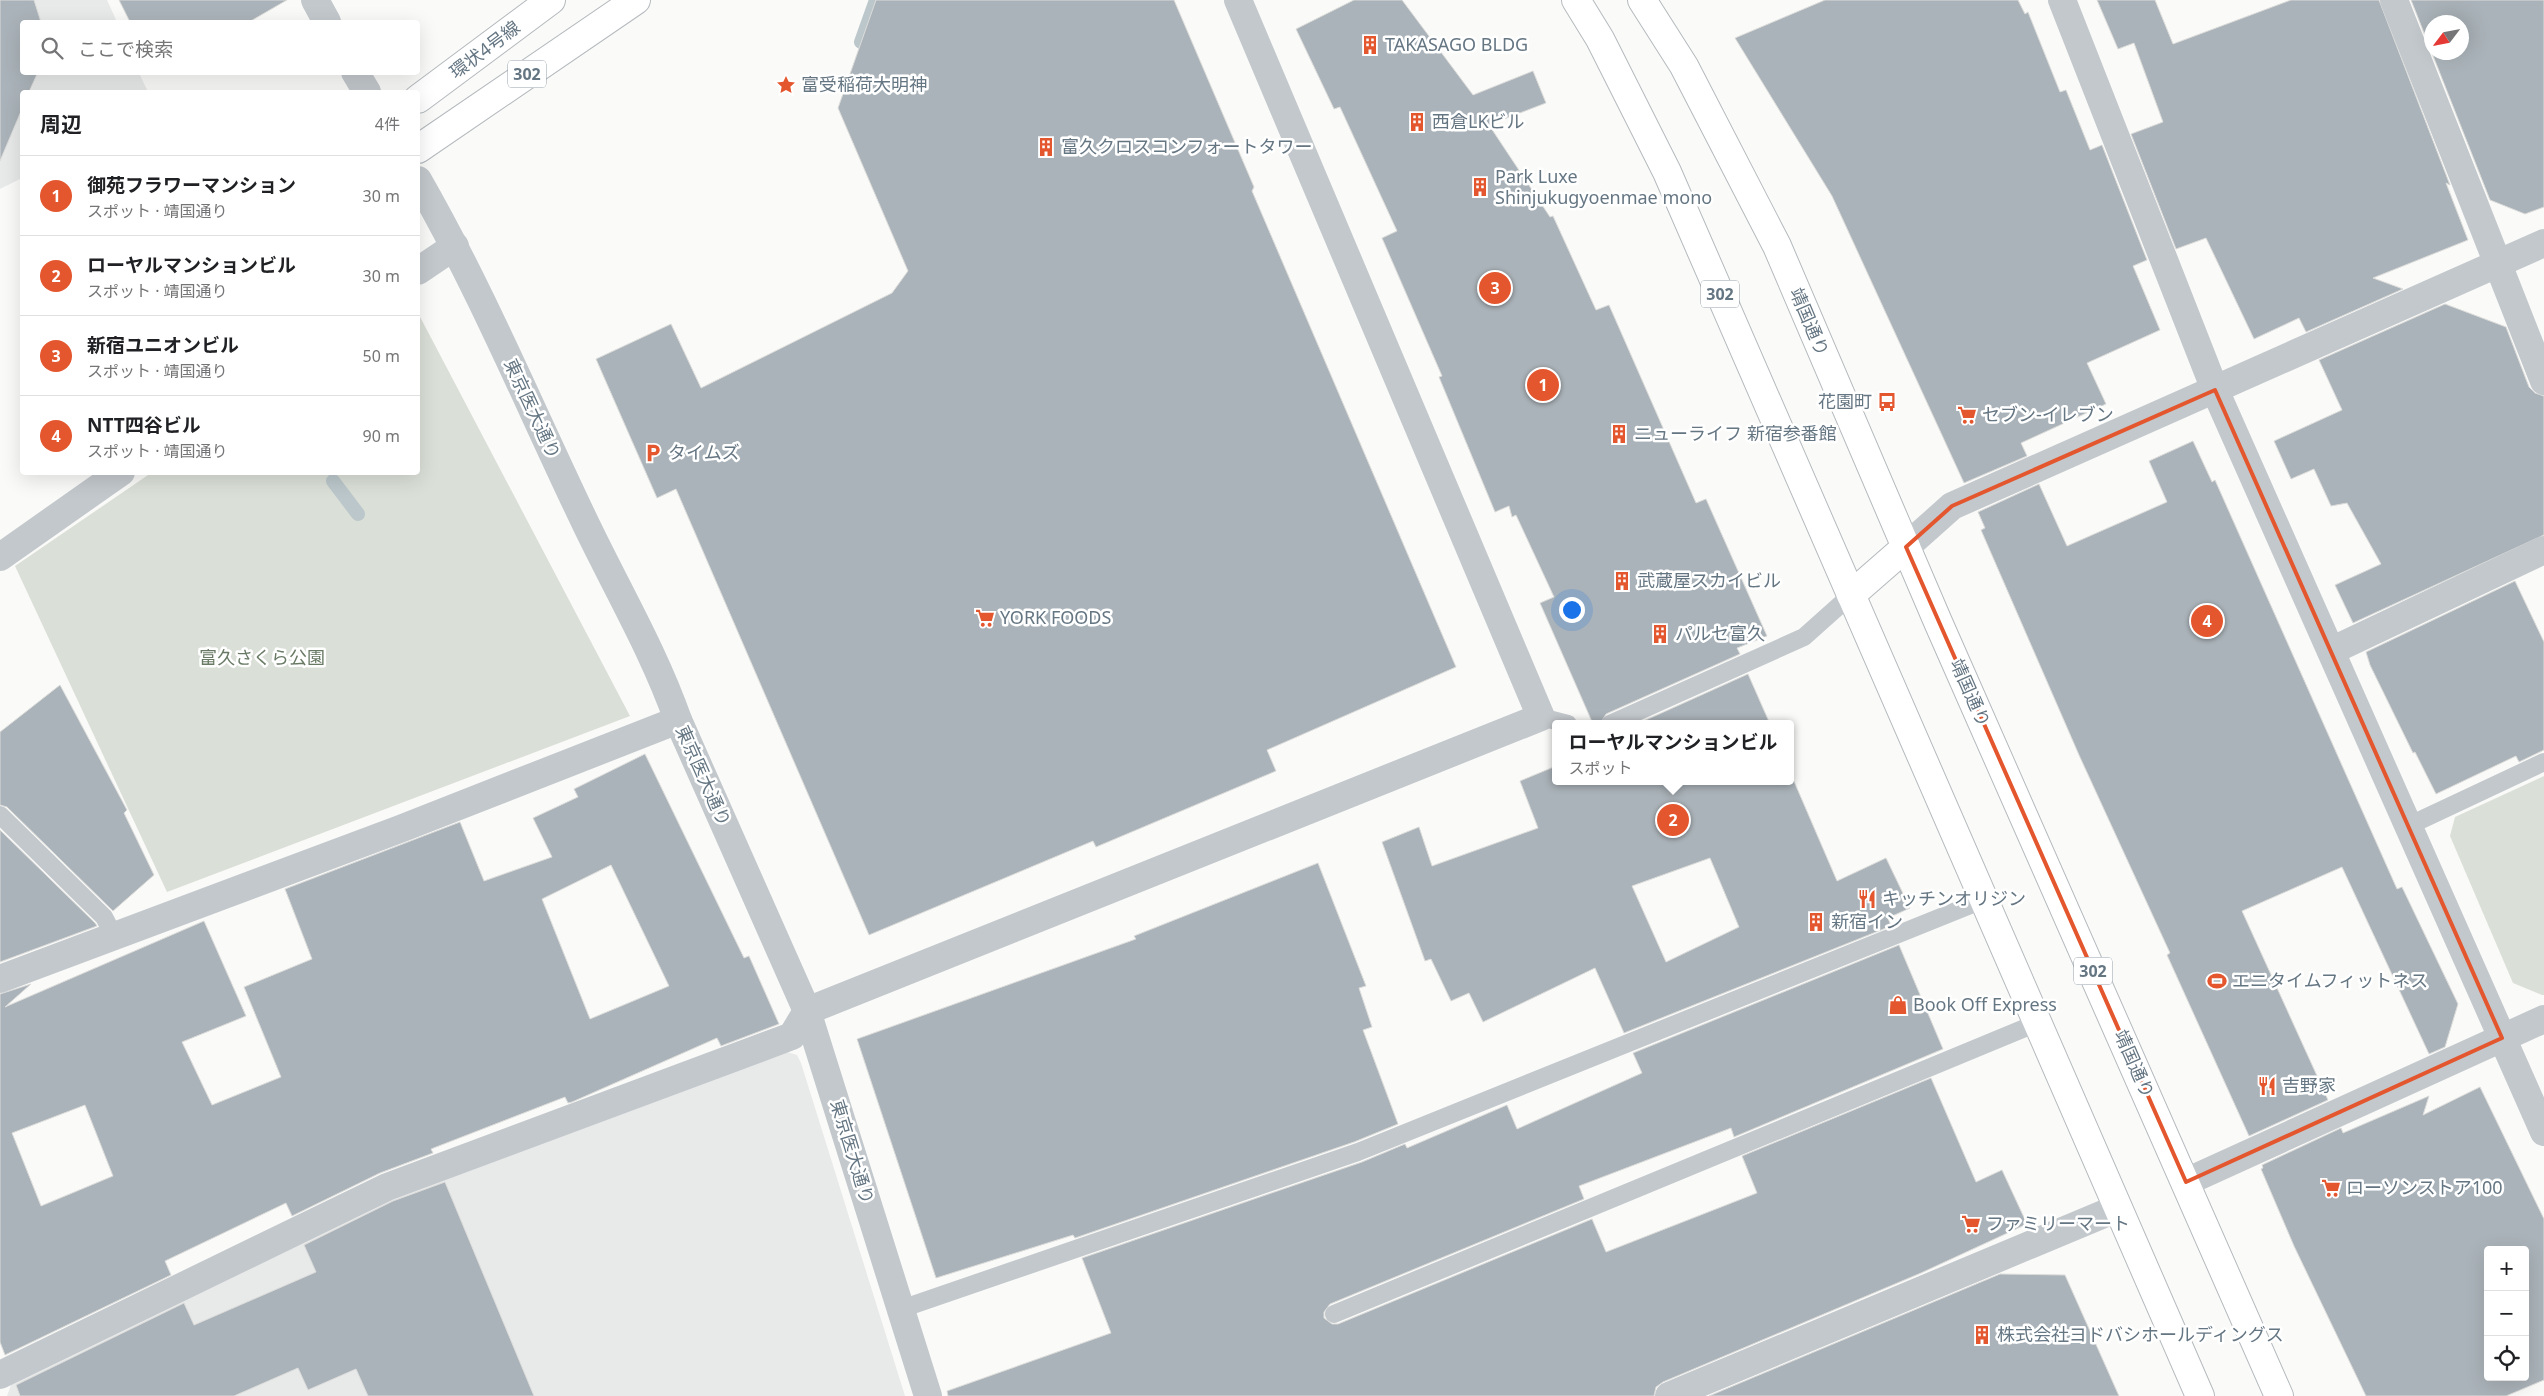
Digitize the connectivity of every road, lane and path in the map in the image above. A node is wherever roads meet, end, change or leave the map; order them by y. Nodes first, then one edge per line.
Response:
1 (315, 0) edge
2 (551, 0) edge
3 (636, 0) edge
4 (1238, 0) edge
5 (1576, 0) edge
6 (1642, 0) edge
7 (2062, 0) edge
8 (2399, 1) edge
9 (325, 20) edge
10 (357, 75) edge
11 (366, 90) edge
12 (420, 98) edge
13 (420, 148) edge
14 (420, 184) edge
15 (2544, 243) edge
16 (455, 246) junction
17 (2496, 264) junction
18 (420, 269) edge
19 (2544, 381) edge
20 (2214, 390) junction
21 (117, 475) edge
22 (1906, 547) junction
23 (2544, 550) edge
24 (0, 557) edge
25 (1851, 595) junction
26 (2330, 651) junction
27 (1541, 716) junction
28 (678, 720) junction
29 (1554, 720) edge
30 (1619, 720) edge
31 (2544, 762) edge
32 (0, 815) edge
33 (2408, 826) junction
34 (1983, 900) junction
35 (114, 936) junction
36 (0, 978) edge
37 (808, 1011) junction
38 (2544, 1018) edge
39 (2037, 1023) junction
40 (2502, 1038) junction
41 (2544, 1132) edge
42 (2186, 1182) junction
43 (2118, 1208) junction
44 (901, 1309) junction
45 (1334, 1314) dead end
46 (0, 1375) edge
47 (928, 1396) edge
48 (1669, 1396) edge
49 (2200, 1396) edge
50 (2279, 1396) edge

1 - 9 street
2 - 12 main road, 環状4号線 / 302
3 - 13 main road, 302
4 - 27 street
5 - 25 main road, 302
6 - 22 main road, 靖国通り / 302
7 - 20 street
8 - 17 street
10 - 11 street
14 - 16 street, 東京医大通り
15 - 17 street
16 - 18 street
16 - 28 street, 東京医大通り
17 - 19 street
17 - 20 street
20 - 22 street
20 - 26 street
21 - 24 street
22 - 25 main road
22 - 42 main road, 靖国通り / 302
23 - 26 street
25 - 30 lane
25 - 34 main road, 302
26 - 33 street
27 - 29 lane
27 - 37 street
28 - 35 street
28 - 37 street, 東京医大通り
31 - 33 lane
32 - 35 lane
33 - 40 street
34 - 39 main road, 302
34 - 44 lane
35 - 36 street
37 - 44 street, 東京医大通り
37 - 46 street
38 - 40 street
39 - 43 main road, 302
39 - 45 lane
40 - 41 street
40 - 42 street
42 - 50 main road, 靖国通り / 302
43 - 48 street
43 - 49 main road, 302
44 - 47 street, 東京医大通り

